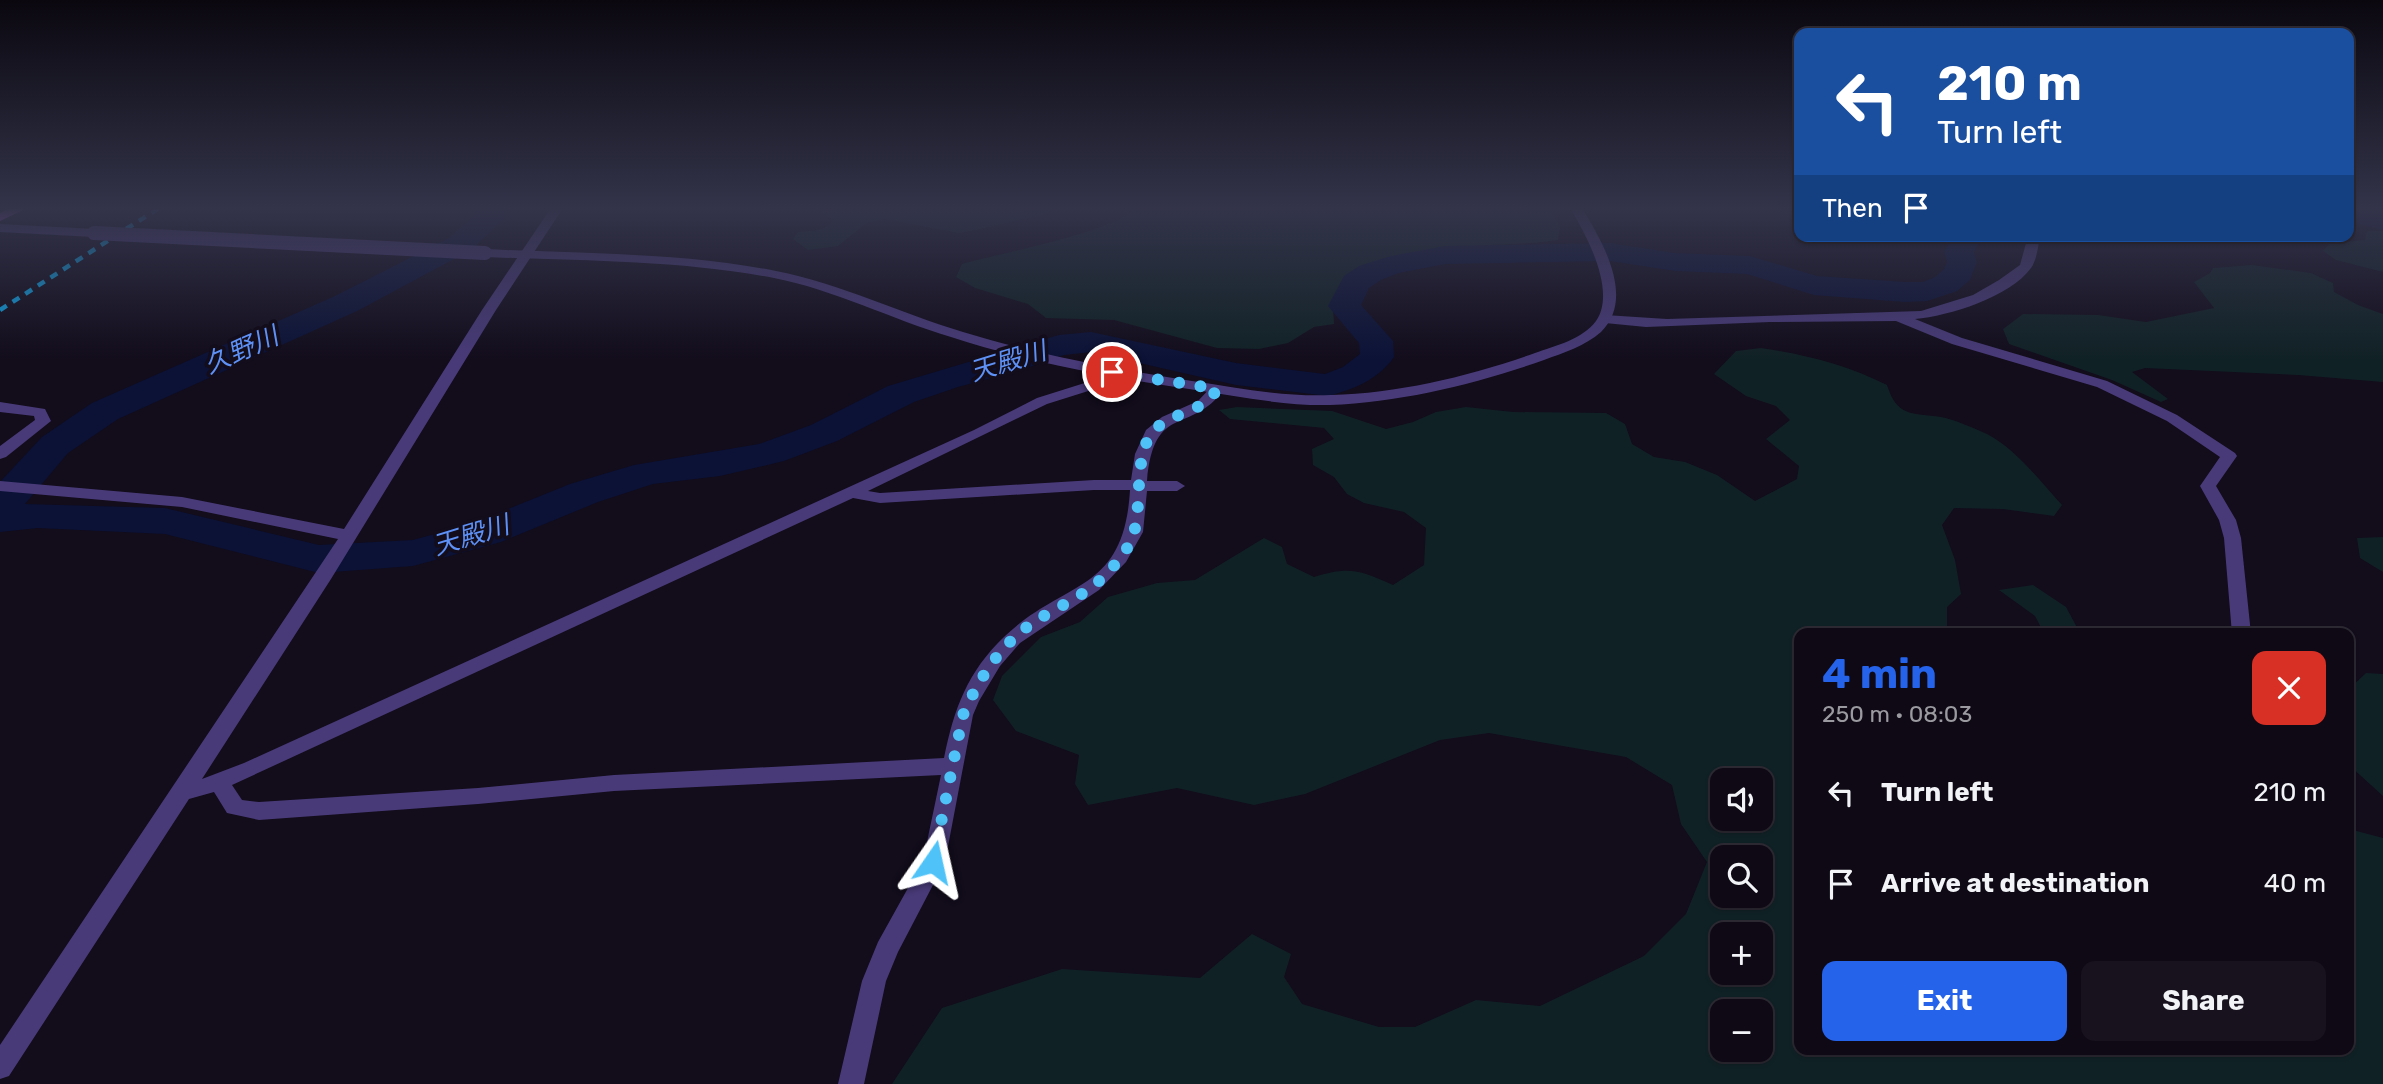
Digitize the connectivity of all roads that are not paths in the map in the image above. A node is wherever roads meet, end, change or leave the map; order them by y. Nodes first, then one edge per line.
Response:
1 (525, 259) edge
2 (597, 259) edge
3 (1600, 259) edge
4 (2029, 259) edge
5 (1897, 317) junction
6 (1605, 319) junction
7 (1112, 372) junction
8 (1217, 389) junction
9 (0, 407) edge
10 (0, 454) edge
11 (1140, 485) junction
12 (0, 486) edge
13 (1177, 486) dead end
14 (851, 493) junction
15 (345, 541) junction
16 (2240, 628) edge
17 (952, 766) junction
18 (219, 782) junction
19 (181, 792) junction
20 (0, 1067) edge
21 (851, 1084) edge

1 - 15 street
2 - 7 street
3 - 6 street
4 - 5 street
5 - 6 street
5 - 16 street
6 - 8 street
7 - 8 street
7 - 14 street
8 - 11 street
9 - 10 street
11 - 13 street
11 - 14 street
11 - 17 street
12 - 15 street
14 - 18 street
15 - 19 street
17 - 18 street
17 - 21 street
18 - 19 street
19 - 20 street

